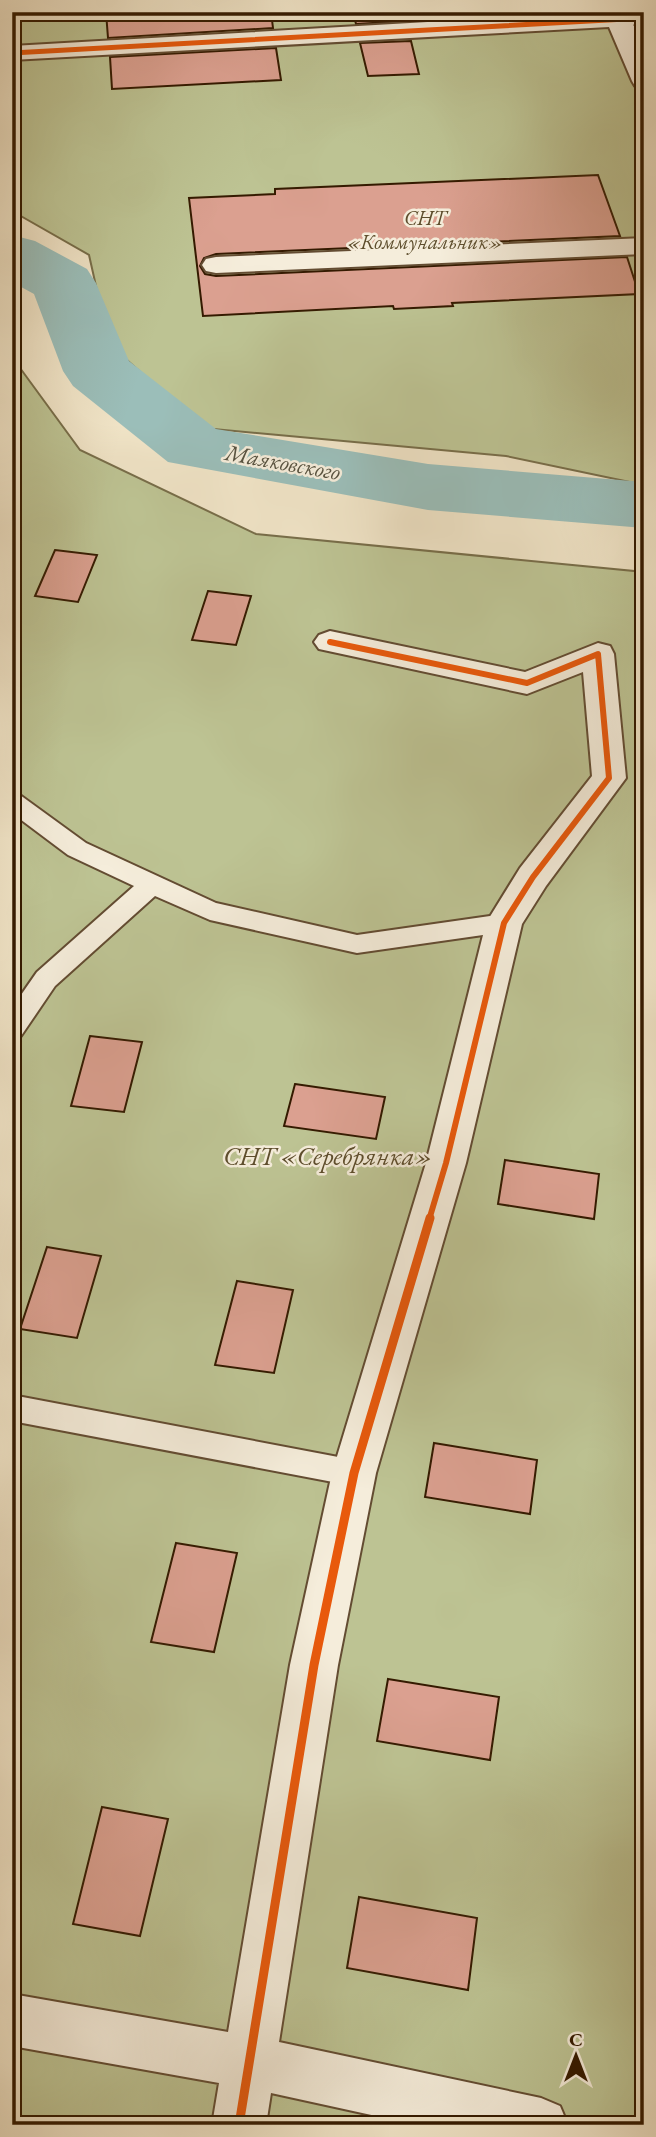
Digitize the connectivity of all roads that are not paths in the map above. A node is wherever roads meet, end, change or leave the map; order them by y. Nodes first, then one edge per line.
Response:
1 (617, 16) edge
2 (644, 18) edge
3 (12, 53) edge
4 (644, 80) edge
5 (644, 246) edge
6 (216, 265) dead end
7 (330, 642) dead end
8 (12, 801) edge
9 (152, 884) junction
10 (504, 923) junction
11 (12, 1028) edge
12 (12, 1408) edge
13 (354, 1473) junction
14 (12, 2020) edge
15 (250, 2062) junction
16 (239, 2125) edge
17 (541, 2125) edge

1 - 2 street
1 - 3 street
1 - 4 street
5 - 6 street
7 - 10 street
8 - 9 lane
9 - 10 lane
9 - 11 lane
10 - 13 street
12 - 13 lane
13 - 15 street
14 - 15 street
15 - 16 street
15 - 17 street

